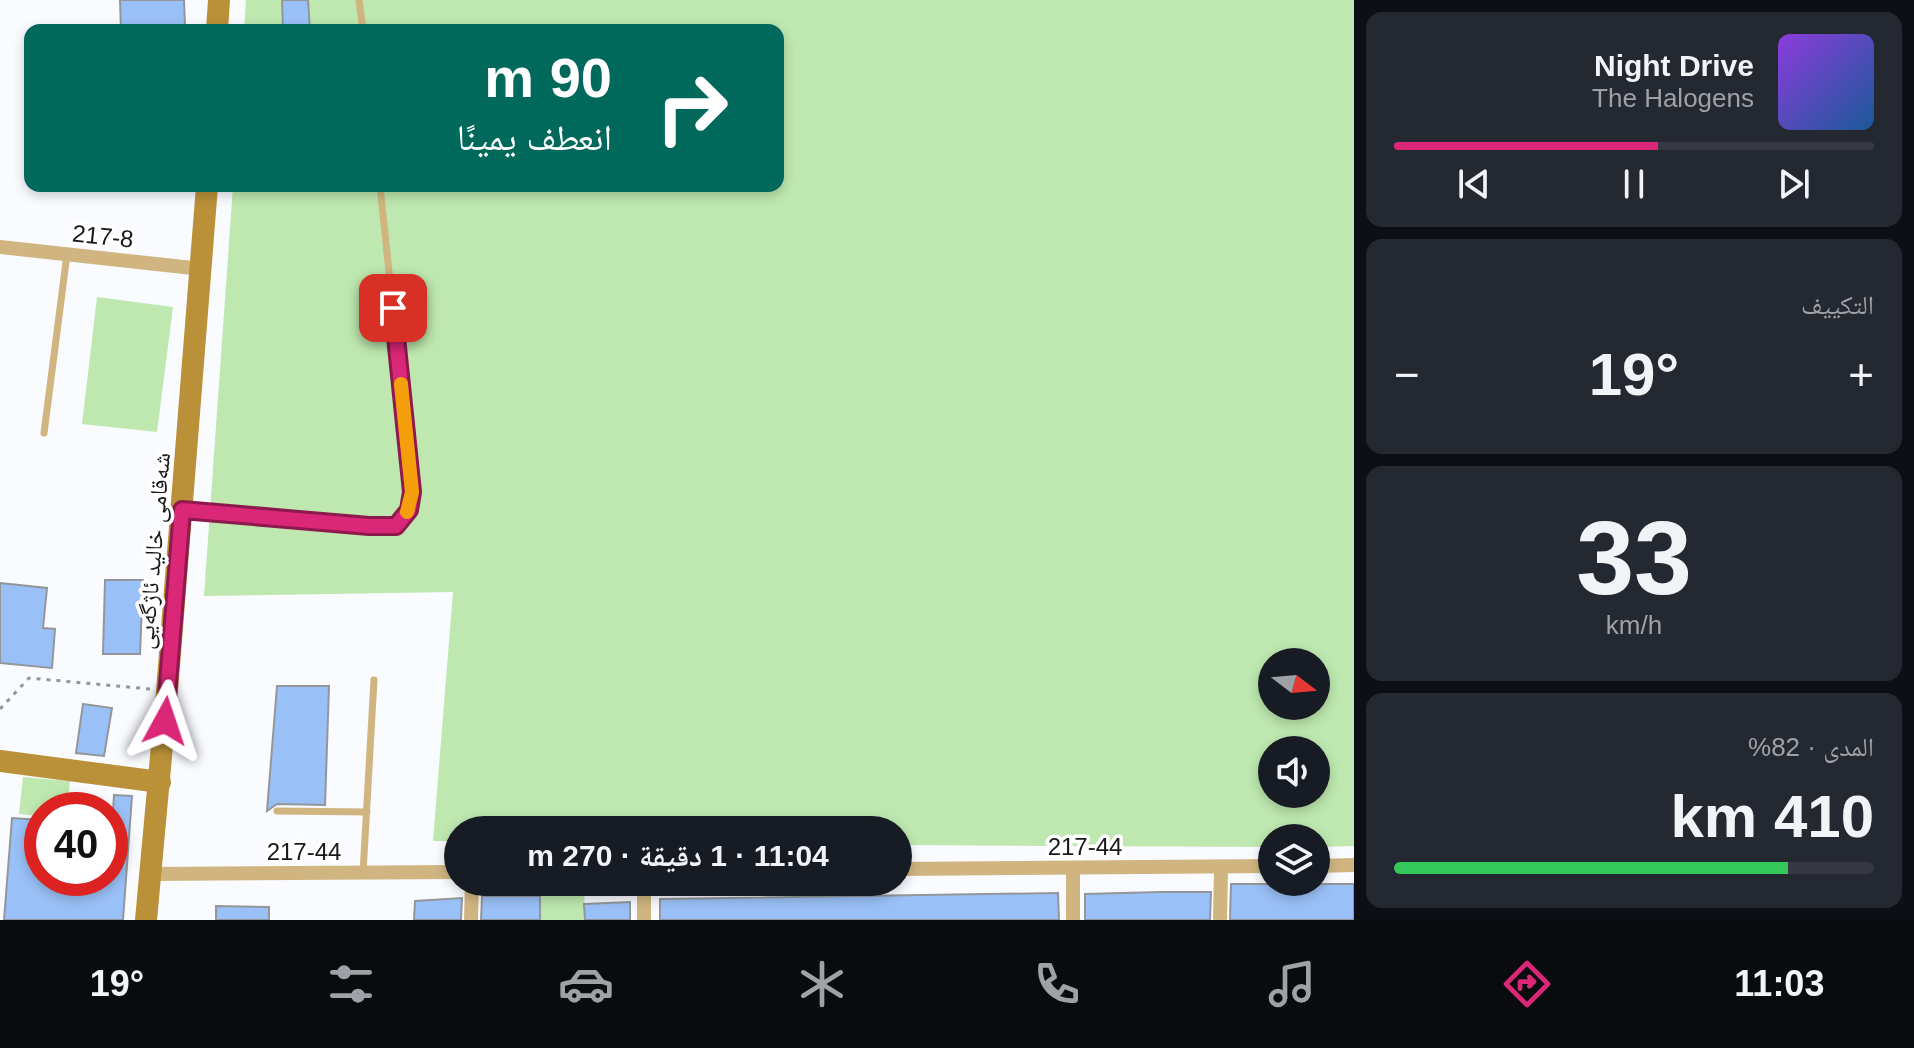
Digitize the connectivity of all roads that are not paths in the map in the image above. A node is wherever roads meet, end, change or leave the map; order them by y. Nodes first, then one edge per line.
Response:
1 (219, 0) edge
2 (359, 0) edge
3 (217, 24) edge
4 (362, 24) edge
5 (207, 192) edge
6 (381, 192) edge
7 (0, 247) edge
8 (67, 254) junction
9 (202, 269) junction
10 (44, 433) dead end
11 (182, 510) junction
12 (374, 680) dead end
13 (0, 761) edge
14 (160, 782) junction
15 (277, 811) dead end
16 (367, 812) junction
17 (1354, 865) edge
18 (1258, 866) edge
19 (1330, 866) edge
20 (1221, 867) junction
21 (1073, 868) junction
22 (912, 869) edge
23 (444, 872) edge
24 (363, 873) junction
25 (150, 874) junction
26 (472, 896) edge
27 (644, 896) edge
28 (146, 920) edge
29 (471, 920) edge
30 (644, 920) edge
31 (1073, 920) edge
32 (1220, 920) edge

1 - 3 street
2 - 4 lane
5 - 9 street, شەقامی خالید ئاژگەیی
6 - 11 lane
7 - 8 street, 217-8
8 - 9 street, 217-8
8 - 10 lane
9 - 11 street, شەقامی خالید ئاژگەیی
11 - 14 street, شەقامی خالید ئاژگەیی
12 - 16 lane
13 - 14 street
14 - 25 street, شەقامی خالید ئاژگەیی
15 - 16 lane
16 - 24 lane
17 - 19 street
18 - 20 street, 217-44
20 - 21 street, 217-44
20 - 32 street
21 - 22 street, 217-44
21 - 31 street
23 - 24 street, 217-44
24 - 25 street, 217-44
25 - 28 street, شەقامی خالید ئاژگەیی
26 - 29 street
27 - 30 street

